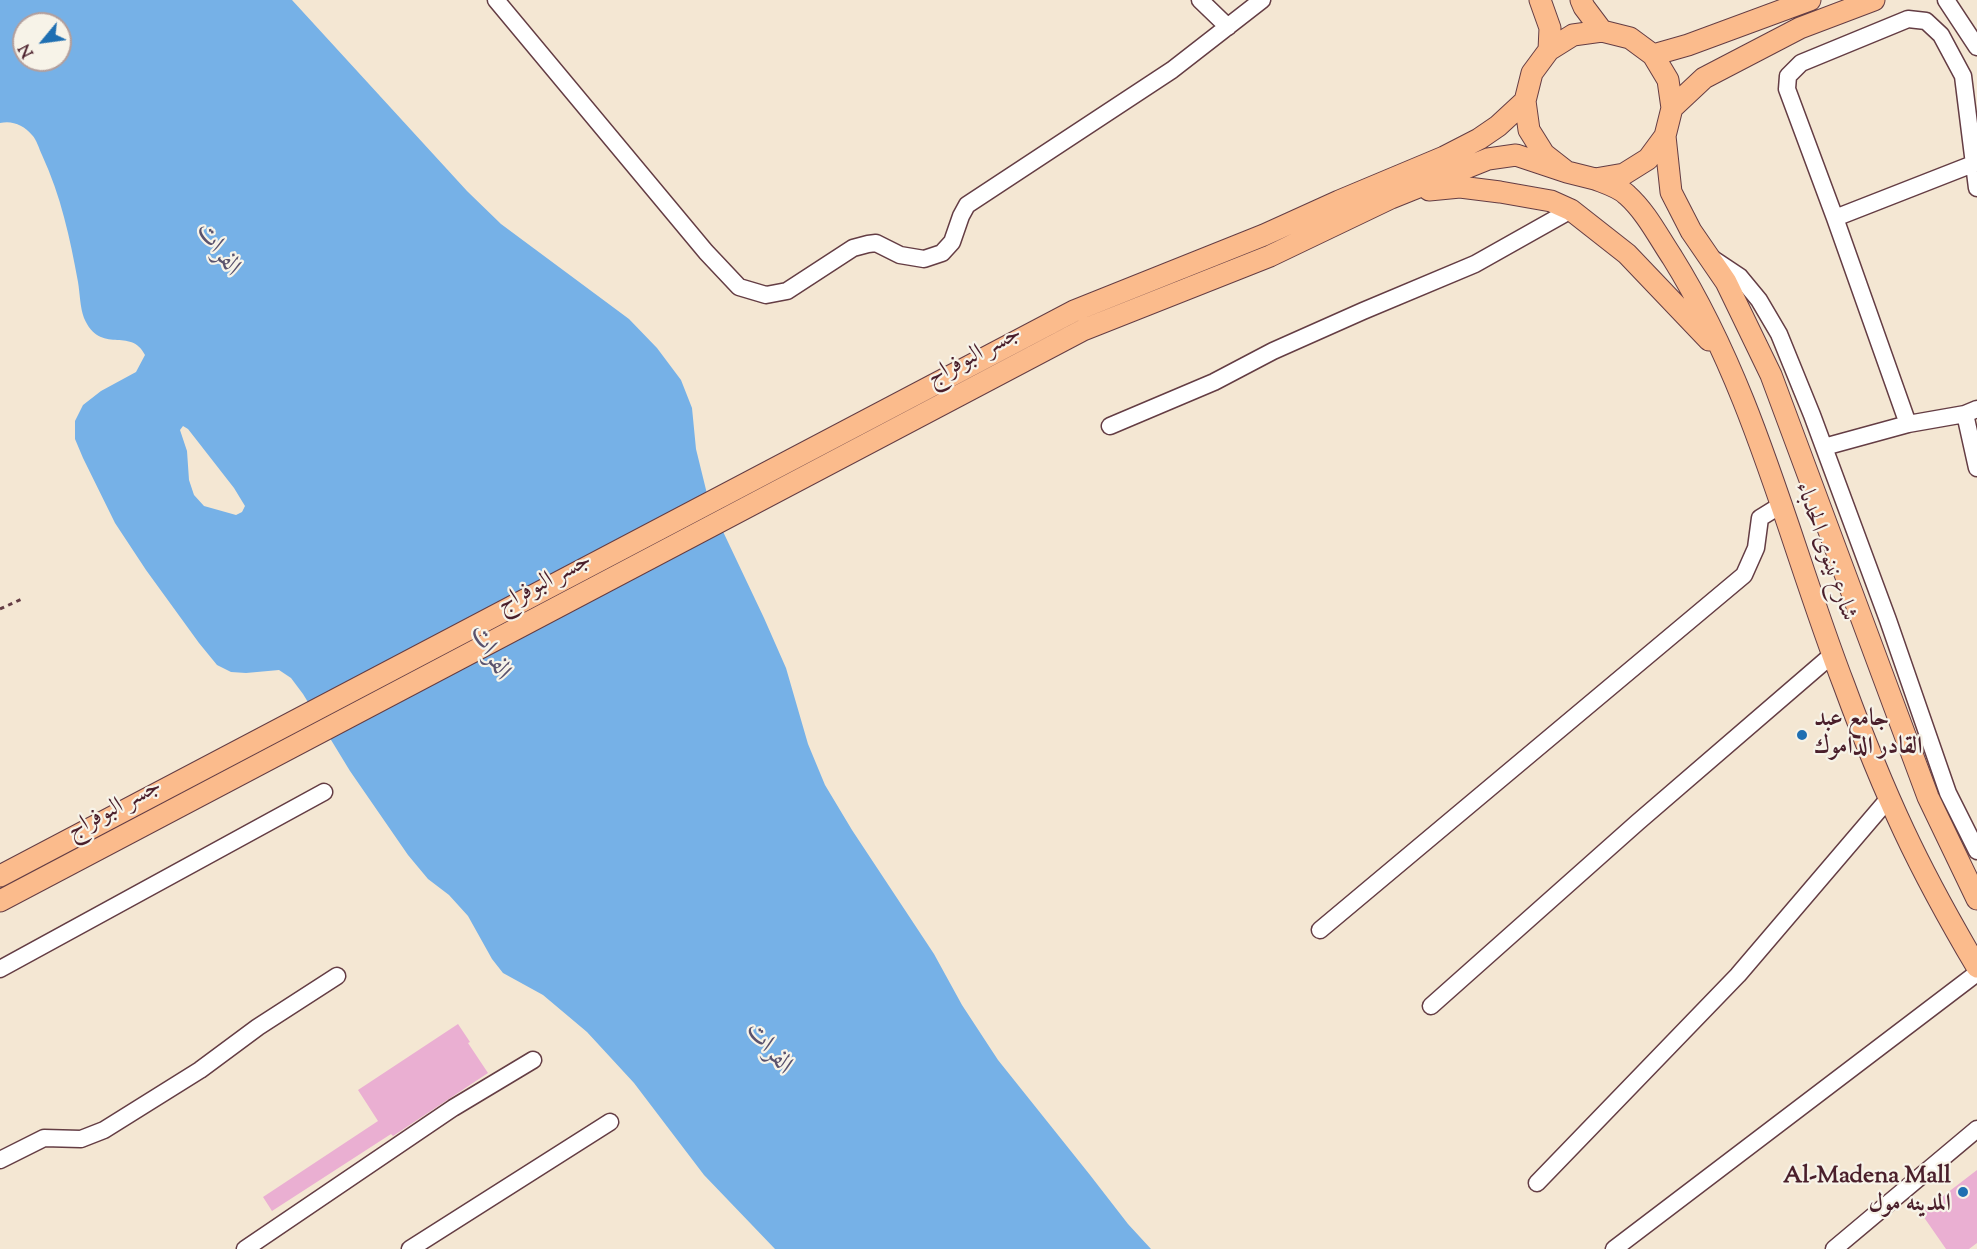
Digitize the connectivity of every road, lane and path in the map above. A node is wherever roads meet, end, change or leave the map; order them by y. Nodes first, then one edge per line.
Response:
1 (496, 0) edge
2 (1200, 0) edge
3 (1262, 0) edge
4 (1540, 0) edge
5 (1581, 0) edge
6 (1809, 0) edge
7 (1874, 0) edge
8 (1946, 0) edge
9 (1228, 27) junction
10 (1602, 31) junction
11 (1977, 47) edge
12 (1549, 50) junction
13 (1653, 55) junction
14 (1525, 101) junction
15 (1672, 108) junction
16 (1665, 136) junction
17 (1973, 164) junction
18 (1567, 172) junction
19 (1595, 178) junction
20 (1977, 188) edge
21 (1407, 192) junction
22 (1571, 210) junction
23 (1835, 218) junction
24 (1707, 254) junction
25 (1078, 320) junction
26 (1727, 359) junction
27 (1971, 411) edge
28 (1908, 424) junction
29 (1110, 426) dead end
30 (1824, 447) junction
31 (1977, 468) edge
32 (1781, 505) junction
33 (24, 598) dead end
34 (0, 609) edge
35 (1833, 654) junction
36 (324, 792) dead end
37 (1890, 797) junction
38 (1977, 851) edge
39 (0, 876) edge
40 (1977, 899) edge
41 (0, 901) edge
42 (1320, 930) dead end
43 (1977, 967) edge
44 (0, 969) edge
45 (1977, 973) edge
46 (337, 976) dead end
47 (1431, 1006) dead end
48 (533, 1060) dead end
49 (610, 1122) dead end
50 (1977, 1129) edge
51 (0, 1160) edge
52 (1537, 1183) dead end
53 (246, 1249) edge
54 (410, 1249) edge
55 (1614, 1249) edge
56 (1834, 1249) edge

1 - 9 street
2 - 9 street
3 - 9 street
4 - 12 main road
5 - 10 main road
6 - 13 main road
7 - 15 main road
8 - 11 street
10 - 12 main road
10 - 13 main road
12 - 14 main road
13 - 15 main road
14 - 18 main road
14 - 25 main road
15 - 16 main road
16 - 19 main road
16 - 24 main road, شارع نينوى الحدباء
17 - 20 street
17 - 23 street
17 - 23 street
18 - 19 main road
18 - 21 main road
19 - 26 main road, شارع نينوى الحدباء
21 - 22 main road
21 - 25 main road
22 - 26 main road
22 - 29 street
23 - 28 street
24 - 30 street
24 - 40 main road, شارع نينوى الحدباء
25 - 39 main road, جسر البوفراج
25 - 41 main road, جسر البوفراج
26 - 32 main road, شارع نينوى الحدباء
27 - 28 street
27 - 31 street
28 - 30 street
30 - 38 street
32 - 35 main road, شارع نينوى الحدباء
32 - 42 street
33 - 34 path
35 - 37 main road, شارع نينوى الحدباء
35 - 47 street
36 - 44 street
37 - 43 main road, شارع نينوى الحدباء
37 - 52 street
45 - 55 street
46 - 51 street
48 - 53 street
49 - 54 street
50 - 56 street

